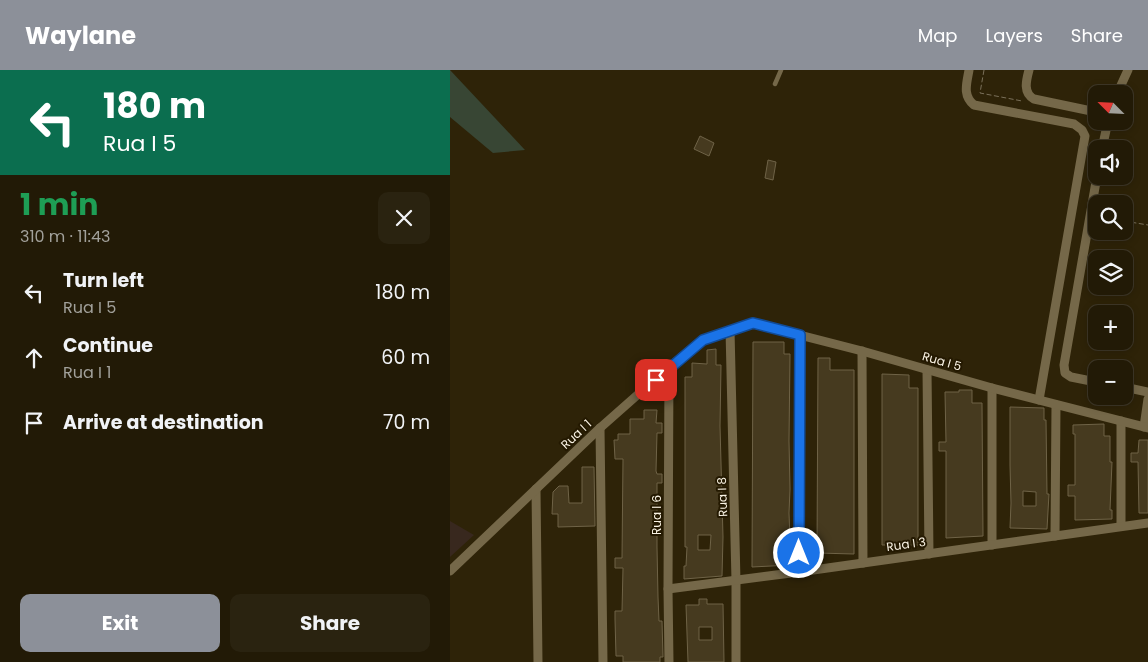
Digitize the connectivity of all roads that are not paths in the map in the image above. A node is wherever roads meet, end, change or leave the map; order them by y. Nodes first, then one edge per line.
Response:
1 (781, 70) edge
2 (969, 70) edge
3 (1029, 70) edge
4 (1128, 70) edge
5 (775, 84) dead end
6 (1122, 85) edge
7 (1088, 110) edge
8 (1096, 185) edge
9 (730, 330) junction
10 (800, 335) junction
11 (862, 351) junction
12 (669, 367) junction
13 (927, 370) junction
14 (1088, 380) edge
15 (992, 388) junction
16 (1133, 390) edge
17 (1148, 392) edge
18 (1148, 399) edge
19 (1039, 400) junction
20 (1056, 405) junction
21 (1121, 421) junction
22 (1146, 427) edge
23 (600, 428) junction
24 (536, 489) junction
25 (1148, 523) edge
26 (1121, 526) junction
27 (1055, 536) junction
28 (992, 545) junction
29 (929, 554) junction
30 (863, 563) junction
31 (450, 571) edge
32 (799, 572) junction
33 (736, 581) junction
34 (668, 589) junction
35 (538, 662) edge
36 (603, 662) edge
37 (669, 662) edge
38 (736, 662) edge

1 - 5 lane
2 - 19 street
3 - 7 street
4 - 6 street
8 - 14 street
9 - 10 street, Rua I 5
9 - 12 street, Rua I 1
9 - 33 street, Rua I 8
10 - 11 street, Rua I 5
10 - 32 street
11 - 13 street, Rua I 5
11 - 30 street
12 - 23 street, Rua I 1
12 - 34 street, Rua I 6
13 - 15 street, Rua I 5
13 - 29 street
15 - 19 street, Rua I 5
15 - 28 street
16 - 17 street
18 - 22 street
19 - 20 street, Rua I 5
20 - 21 street, Rua I 5
20 - 27 street
21 - 22 street, Rua I 5
21 - 26 street
23 - 24 street, Rua I 1
23 - 36 street
24 - 31 street, Rua I 1
24 - 35 street
25 - 26 street, Rua I 3
26 - 27 street, Rua I 3
27 - 28 street, Rua I 3
28 - 29 street, Rua I 3
29 - 30 street, Rua I 3
30 - 32 street, Rua I 3
32 - 33 street, Rua I 3
33 - 34 street, Rua I 3
33 - 38 street, Rua I 8
34 - 37 street, Rua I 6

